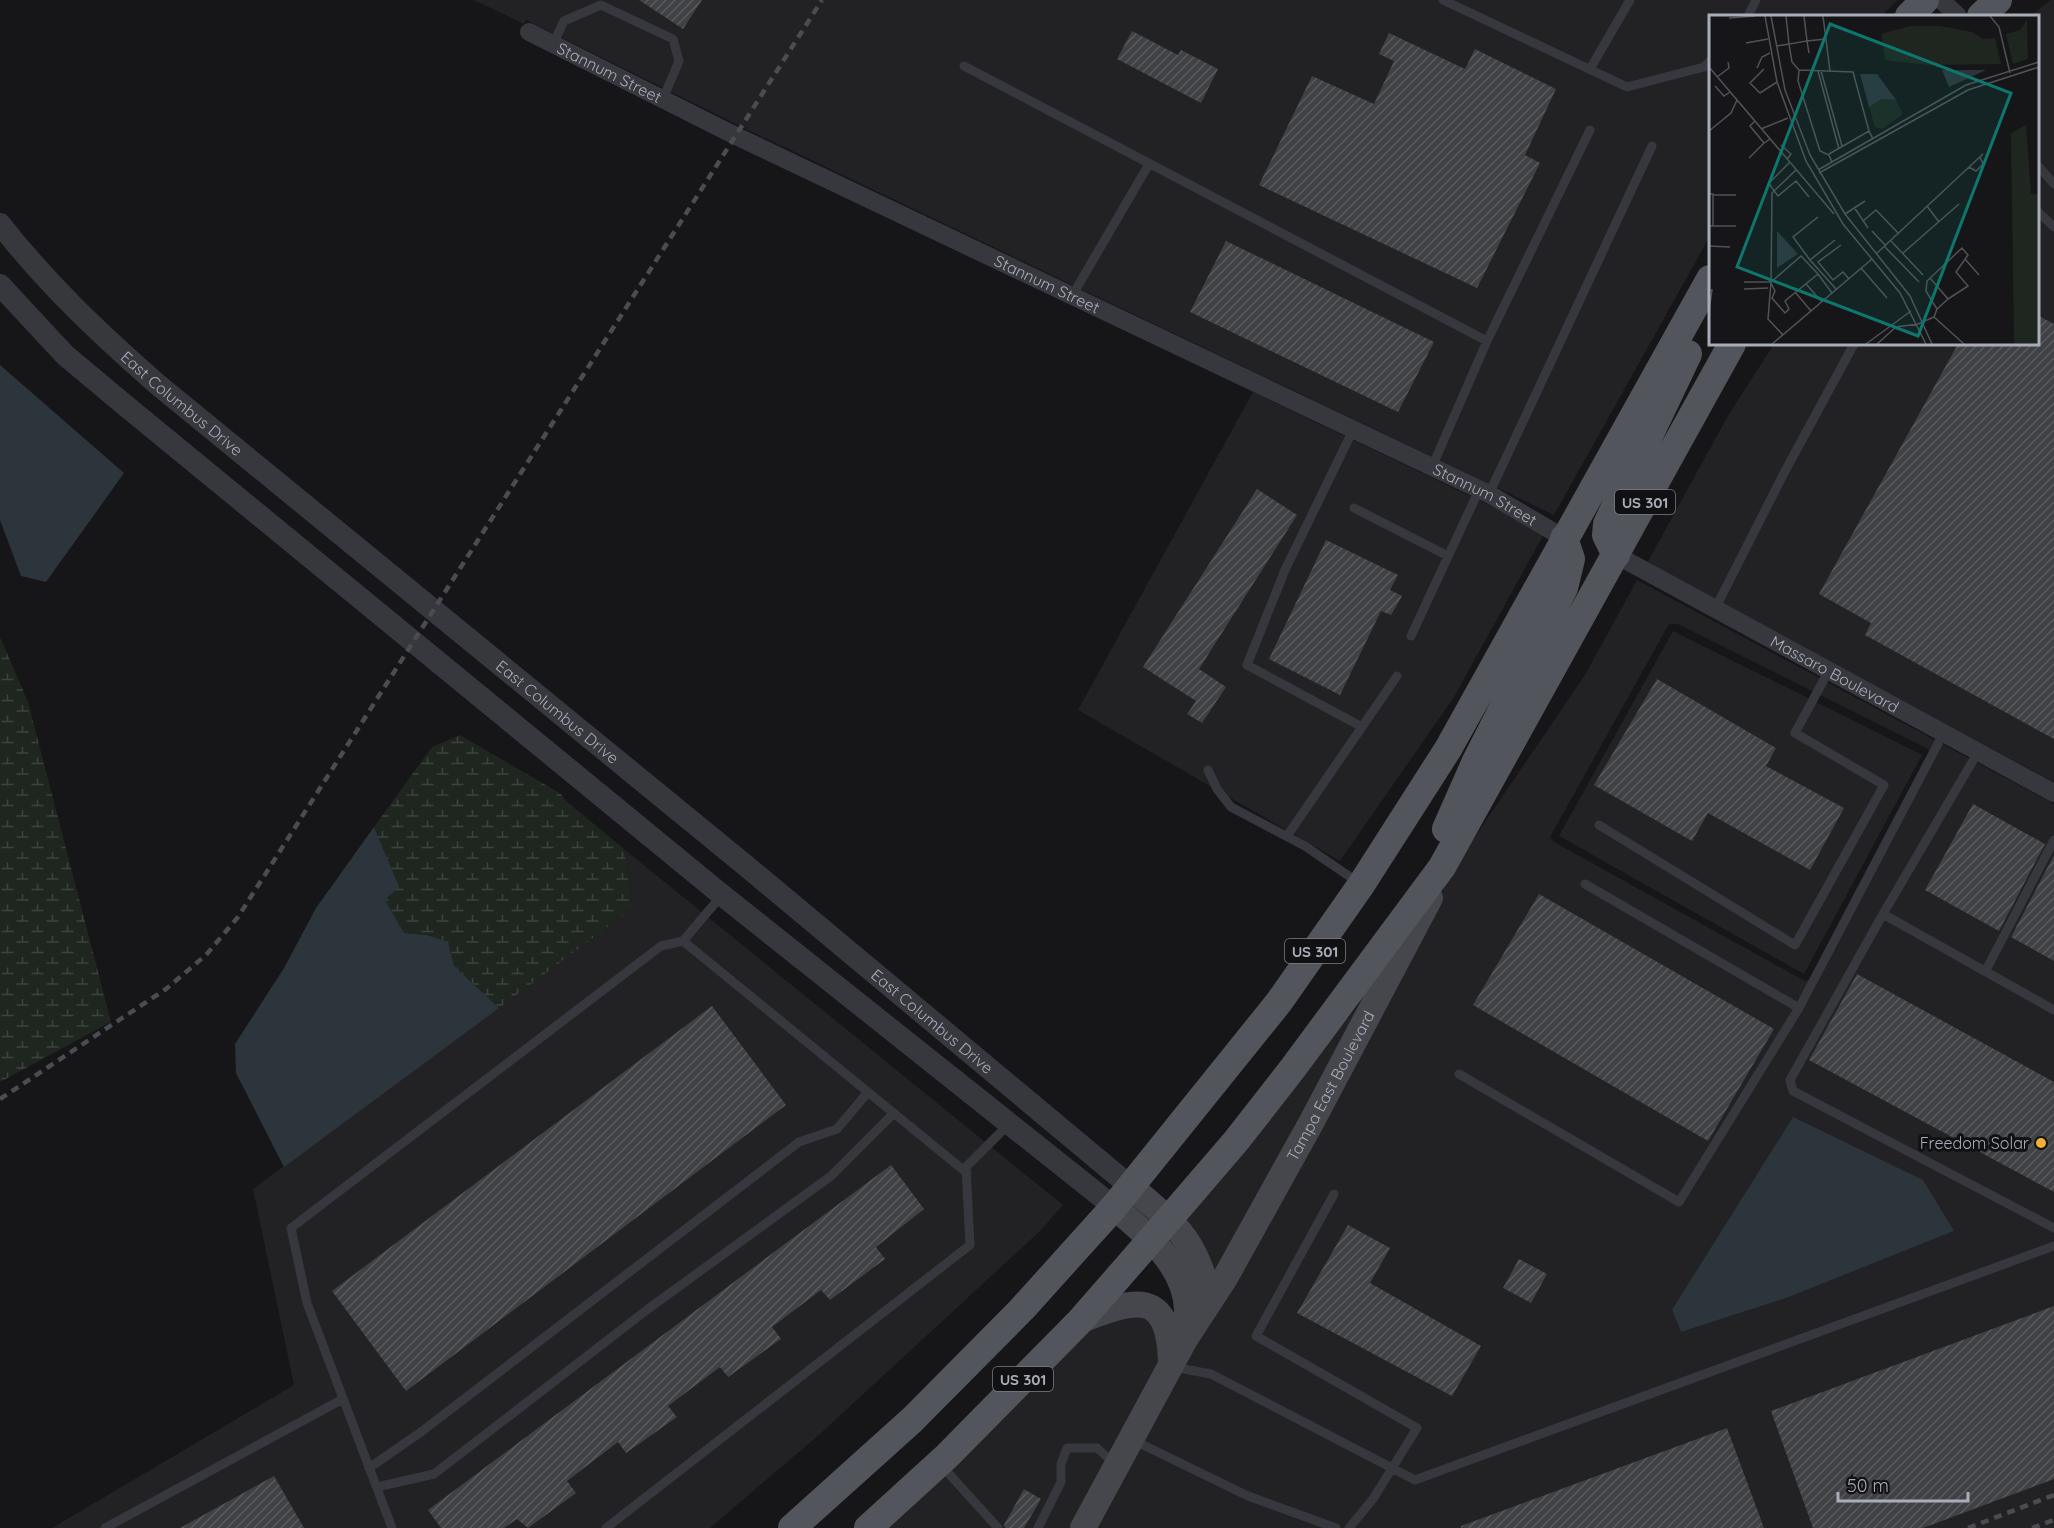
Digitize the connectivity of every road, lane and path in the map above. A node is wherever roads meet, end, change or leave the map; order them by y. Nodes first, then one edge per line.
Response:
1 (1443, 0) edge
2 (1630, 0) edge
3 (1756, 0) edge
4 (1925, 0) edge
5 (1941, 0) edge
6 (1998, 0) edge
7 (1748, 15) edge
8 (1910, 15) edge
9 (1957, 15) edge
10 (1982, 15) edge
11 (529, 32) dead end
12 (553, 44) junction
13 (1709, 62) edge
14 (964, 66) dead end
15 (1590, 69) junction
16 (663, 99) junction
17 (1590, 130) dead end
18 (1652, 146) dead end
19 (1149, 164) junction
20 (2039, 168) edge
21 (2054, 184) edge
22 (2039, 214) edge
23 (0, 224) edge
24 (2054, 227) edge
25 (1709, 281) edge
26 (0, 285) edge
27 (1072, 296) junction
28 (1709, 310) edge
29 (1487, 341) junction
30 (1731, 345) edge
31 (1853, 345) edge
32 (1353, 430) junction
33 (1432, 467) junction
34 (1484, 492) junction
35 (1354, 508) dead end
36 (1564, 538) junction
37 (1616, 555) junction
38 (1448, 556) junction
39 (1714, 611) junction
40 (1411, 636) dead end
41 (1828, 672) junction
42 (1397, 676) dead end
43 (1362, 727) junction
44 (1943, 734) junction
45 (1978, 752) junction
46 (1208, 770) dead end
47 (2054, 793) edge
48 (1599, 825) dead end
49 (1287, 836) junction
50 (2054, 840) edge
51 (1445, 863) junction
52 (745, 865) junction
53 (1361, 885) junction
54 (1585, 885) dead end
55 (722, 895) junction
56 (1883, 914) junction
57 (683, 941) junction
58 (1986, 970) junction
59 (1799, 1008) junction
60 (2054, 1010) edge
61 (1459, 1074) dead end
62 (868, 1092) junction
63 (894, 1113) junction
64 (1010, 1123) junction
65 (967, 1173) junction
66 (1334, 1194) dead end
67 (1122, 1197) junction
68 (2054, 1228) edge
69 (1160, 1229) junction
70 (2054, 1246) edge
71 (1210, 1300) junction
72 (1081, 1320) junction
73 (1184, 1341) junction
74 (1171, 1367) junction
75 (343, 1399) junction
76 (1131, 1439) junction
77 (939, 1463) junction
78 (1117, 1465) junction
79 (1391, 1467) junction
80 (369, 1468) junction
81 (376, 1487) junction
82 (123, 1524) edge
83 (105, 1528) edge
84 (392, 1528) edge
85 (606, 1528) edge
86 (792, 1528) edge
87 (868, 1528) edge
88 (998, 1528) edge
89 (1038, 1528) edge
90 (1083, 1528) edge
91 (1336, 1528) edge
92 (1349, 1528) edge

1 - 15 lane
2 - 15 lane
3 - 7 lane
4 - 8 main road
5 - 9 street
6 - 10 main road
11 - 12 street, Stannum Street
12 - 16 street, Stannum Street
12 - 16 lane
13 - 15 lane
14 - 19 lane
16 - 27 street, Stannum Street
17 - 29 lane
18 - 34 lane
19 - 27 lane
19 - 29 lane
20 - 21 lane
22 - 24 lane
23 - 52 street, East Columbus Drive
25 - 36 main road, US 301
26 - 55 street, East Columbus Drive
27 - 32 street, Stannum Street
28 - 37 main road
29 - 33 lane
30 - 37 main road, US 301
31 - 39 lane
32 - 33 street, Stannum Street
32 - 43 lane
33 - 34 street, Stannum Street
34 - 36 street, Stannum Street
34 - 38 lane
35 - 38 lane
36 - 51 main road
36 - 53 main road, US 301
37 - 39 street, Massaro Boulevard
37 - 51 main road, US 301
38 - 40 lane
39 - 41 street, Massaro Boulevard
41 - 44 street, Massaro Boulevard
41 - 48 lane
42 - 43 lane
43 - 49 lane
44 - 45 street, Massaro Boulevard
44 - 59 lane
45 - 47 street, Massaro Boulevard
45 - 56 lane
46 - 49 lane
49 - 53 lane
50 - 58 lane
51 - 69 main road, US 301
51 - 71 main road, Tampa East Boulevard
52 - 55 street
52 - 67 street, East Columbus Drive
53 - 67 main road, US 301
54 - 59 lane
55 - 57 lane
55 - 64 street, East Columbus Drive
56 - 58 lane
56 - 68 lane
57 - 62 lane
57 - 75 lane
58 - 60 lane
59 - 61 lane
62 - 63 lane
62 - 80 lane
63 - 65 lane
63 - 81 lane
64 - 65 lane
64 - 67 street, East Columbus Drive
65 - 85 lane
66 - 79 lane
67 - 69 main road
67 - 86 main road, US 301
69 - 71 main road
69 - 72 main road, US 301
69 - 73 main road, Tampa East Boulevard
70 - 79 lane
71 - 73 main road, Tampa East Boulevard
72 - 74 main road
72 - 77 main road, US 301
73 - 74 main road, Tampa East Boulevard
74 - 76 main road, Tampa East Boulevard
74 - 79 lane
75 - 80 lane
75 - 82 lane
76 - 78 main road, Tampa East Boulevard
76 - 91 lane
77 - 87 main road, US 301
77 - 88 lane
78 - 89 lane
78 - 90 main road, Tampa East Boulevard
79 - 92 lane
80 - 81 lane
81 - 84 lane
82 - 83 lane

